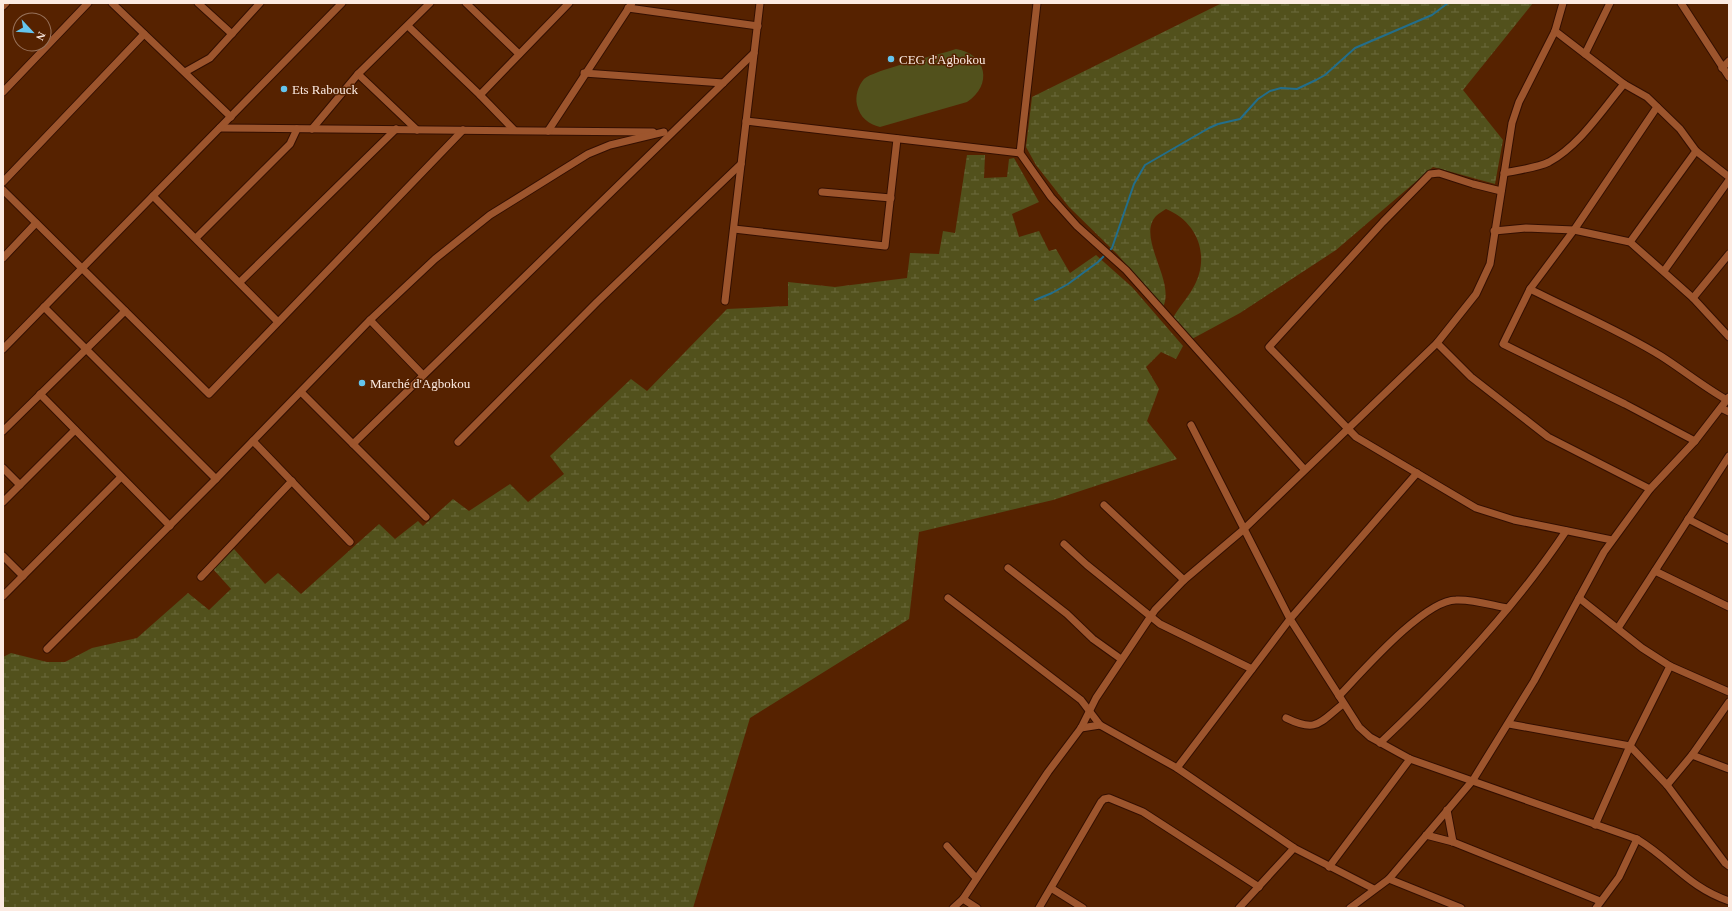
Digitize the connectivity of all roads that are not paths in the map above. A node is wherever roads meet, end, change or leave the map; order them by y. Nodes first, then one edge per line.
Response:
1 (6, 3) edge
2 (88, 3) edge
3 (112, 3) edge
4 (198, 3) edge
5 (260, 3) edge
6 (342, 3) edge
7 (430, 3) edge
8 (569, 3) edge
9 (760, 3) edge
10 (1037, 3) edge
11 (1563, 3) edge
12 (1610, 3) edge
13 (1681, 3) edge
14 (471, 5) edge
15 (3, 6) edge
16 (630, 6) edge
17 (408, 26) junction
18 (758, 26) junction
19 (1555, 31) junction
20 (144, 34) junction
21 (232, 34) junction
22 (754, 53) junction
23 (519, 54) junction
24 (1585, 54) junction
25 (1729, 60) edge
26 (1722, 68) junction
27 (185, 72) junction
28 (584, 73) junction
29 (358, 74) junction
30 (1729, 77) edge
31 (723, 83) junction
32 (1624, 84) junction
33 (3, 92) edge
34 (480, 95) junction
35 (1657, 107) junction
36 (231, 117) junction
37 (746, 121) junction
38 (220, 128) junction
39 (297, 129) junction
40 (312, 129) junction
41 (396, 129) junction
42 (417, 130) junction
43 (463, 130) junction
44 (514, 130) junction
45 (548, 131) junction
46 (664, 132) junction
47 (673, 132) junction
48 (897, 139) junction
49 (1696, 151) junction
50 (1020, 153) junction
51 (741, 164) junction
52 (1504, 173) junction
53 (1729, 177) edge
54 (1729, 180) edge
55 (3, 182) edge
56 (3, 190) edge
57 (1501, 191) junction
58 (822, 192) dead end
59 (153, 196) junction
60 (891, 198) junction
61 (36, 223) junction
62 (734, 229) junction
63 (1574, 230) junction
64 (1494, 231) junction
65 (196, 238) junction
66 (1630, 242) junction
67 (1729, 254) edge
68 (3, 258) edge
69 (82, 268) junction
70 (1664, 271) junction
71 (240, 282) junction
72 (1530, 289) junction
73 (1693, 298) junction
74 (725, 301) dead end
75 (44, 307) junction
76 (125, 311) junction
77 (370, 320) junction
78 (278, 321) junction
79 (1729, 337) edge
80 (1436, 343) junction
81 (4, 345) edge
82 (87, 349) junction
83 (424, 376) junction
84 (301, 392) junction
85 (40, 394) junction
86 (1728, 399) edge
87 (1721, 408) junction
88 (1729, 412) edge
89 (1191, 425) dead end
90 (1346, 429) junction
91 (75, 430) junction
92 (3, 431) edge
93 (253, 441) junction
94 (1695, 441) junction
95 (458, 442) dead end
96 (353, 444) junction
97 (1729, 456) edge
98 (3, 468) edge
99 (1304, 469) junction
100 (1418, 473) junction
101 (121, 477) junction
102 (216, 479) junction
103 (292, 481) junction
104 (20, 485) junction
105 (1650, 489) junction
106 (3, 502) edge
107 (1104, 505) dead end
108 (426, 517) dead end
109 (1688, 519) junction
110 (170, 526) junction
111 (1243, 530) junction
112 (1566, 531) junction
113 (1612, 540) junction
114 (1729, 540) edge
115 (350, 542) dead end
116 (1064, 544) dead end
117 (3, 556) edge
118 (1008, 568) dead end
119 (1655, 571) junction
120 (23, 576) junction
121 (201, 577) dead end
122 (1184, 580) junction
123 (3, 596) edge
124 (948, 598) dead end
125 (1579, 598) junction
126 (1729, 607) edge
127 (1507, 608) junction
128 (1150, 616) junction
129 (1290, 619) junction
130 (1618, 628) junction
131 (47, 649) dead end
132 (1121, 659) junction
133 (1670, 666) junction
134 (1252, 669) junction
135 (1729, 692) edge
136 (1339, 696) junction
137 (1096, 698) junction
138 (1080, 700) junction
139 (1729, 702) edge
140 (1343, 704) junction
141 (1090, 711) junction
142 (1286, 718) dead end
143 (1509, 724) junction
144 (1100, 725) junction
145 (1081, 728) junction
146 (1380, 743) junction
147 (1630, 746) junction
148 (1692, 755) junction
149 (1410, 759) junction
150 (1177, 768) junction
151 (1729, 769) edge
152 (1473, 780) junction
153 (1667, 785) junction
154 (1447, 810) junction
155 (1595, 825) junction
156 (1426, 835) junction
157 (1637, 839) junction
158 (1453, 842) junction
159 (947, 846) dead end
160 (1294, 848) junction
161 (1729, 866) edge
162 (1329, 867) junction
163 (976, 878) junction
164 (1389, 879) junction
165 (1259, 887) junction
166 (1051, 888) junction
167 (1374, 889) junction
168 (963, 899) junction
169 (1600, 901) junction
170 (1729, 901) edge
171 (953, 908) edge
172 (977, 908) edge
173 (1039, 908) edge
174 (1083, 908) edge
175 (1239, 908) edge
176 (1350, 908) edge
177 (1462, 908) edge
178 (1596, 908) edge

1 - 15 street
2 - 33 street
3 - 20 street
4 - 21 street
5 - 21 street
6 - 36 street
7 - 17 street
8 - 23 street
9 - 18 street
10 - 50 street
11 - 19 street
12 - 24 street
13 - 26 street
14 - 23 street
16 - 18 street
16 - 28 street
17 - 29 street
17 - 34 street
18 - 22 street
19 - 24 street
19 - 52 street
20 - 27 street
20 - 55 street
21 - 27 street
22 - 31 street
22 - 37 street
23 - 34 street
24 - 32 street
25 - 26 street
26 - 30 street
27 - 36 street
28 - 31 street
28 - 45 street
29 - 40 street
29 - 42 street
31 - 47 street
32 - 35 street
32 - 52 street
34 - 44 street
35 - 49 street
35 - 63 street
36 - 38 street
37 - 48 street
37 - 51 street
38 - 39 street
38 - 59 street
39 - 40 street
39 - 65 street
40 - 41 street
41 - 42 street
41 - 71 street
42 - 43 street
43 - 44 street
43 - 78 street
44 - 45 street
45 - 46 street
46 - 47 street
46 - 77 street
47 - 83 street
48 - 50 street
48 - 60 street
49 - 53 street
49 - 66 street
50 - 99 street
51 - 62 street
51 - 95 street
52 - 57 street
54 - 70 street
56 - 61 street
57 - 64 street
57 - 90 street
58 - 60 street
59 - 65 street
59 - 69 street
60 - 62 street
61 - 68 street
61 - 69 street
62 - 74 street
63 - 64 street
63 - 66 street
63 - 72 street
64 - 80 street
65 - 71 street
66 - 70 street
67 - 73 street
69 - 75 street
69 - 76 street
70 - 73 street
71 - 78 street
72 - 86 street
72 - 94 street
73 - 79 street
75 - 81 street
75 - 82 street
76 - 78 street
76 - 82 street
77 - 83 street
77 - 84 street
80 - 90 street
80 - 105 street
82 - 85 street
82 - 102 street
83 - 96 street
84 - 93 street
84 - 96 street
85 - 91 street
85 - 92 street
86 - 87 street
87 - 88 street
87 - 94 street
89 - 111 street
90 - 99 street
90 - 100 street
91 - 101 street
91 - 104 street
93 - 102 street
93 - 103 street
94 - 105 street
96 - 108 street
97 - 109 street
98 - 104 street
99 - 111 street
100 - 112 street
100 - 129 street
101 - 110 street
101 - 120 street
102 - 110 street
103 - 115 street
103 - 121 street
104 - 106 street
105 - 113 street
107 - 122 street
109 - 114 street
109 - 119 street
110 - 131 street
111 - 122 street
111 - 129 street
112 - 113 street
112 - 127 street
113 - 125 street
116 - 128 street
117 - 120 street
118 - 132 street
119 - 126 street
119 - 130 street
120 - 123 street
122 - 128 street
124 - 138 street
125 - 130 street
125 - 143 street
127 - 136 street
127 - 146 street
128 - 132 street
128 - 134 street
129 - 134 street
129 - 136 street
130 - 133 street
132 - 137 street
133 - 135 street
133 - 147 street
134 - 150 street
136 - 140 street
137 - 138 street
137 - 141 street
138 - 141 street
139 - 148 street
140 - 142 street
140 - 146 street
141 - 144 street
141 - 145 street
143 - 147 street
143 - 152 street
144 - 145 street
144 - 150 street
145 - 163 street
146 - 149 street
147 - 153 street
147 - 155 street
148 - 151 street
148 - 153 street
149 - 152 street
149 - 162 street
150 - 160 street
152 - 154 street
152 - 155 street
153 - 161 street
154 - 156 street
154 - 158 street
155 - 157 street
156 - 158 street
156 - 164 street
157 - 169 street
157 - 170 street
158 - 169 street
159 - 163 street
160 - 162 street
160 - 165 street
162 - 167 street
163 - 168 street
164 - 167 street
164 - 177 street
165 - 166 street
165 - 175 street
166 - 173 street
166 - 174 street
167 - 176 street
168 - 171 street
168 - 172 street
169 - 178 street

